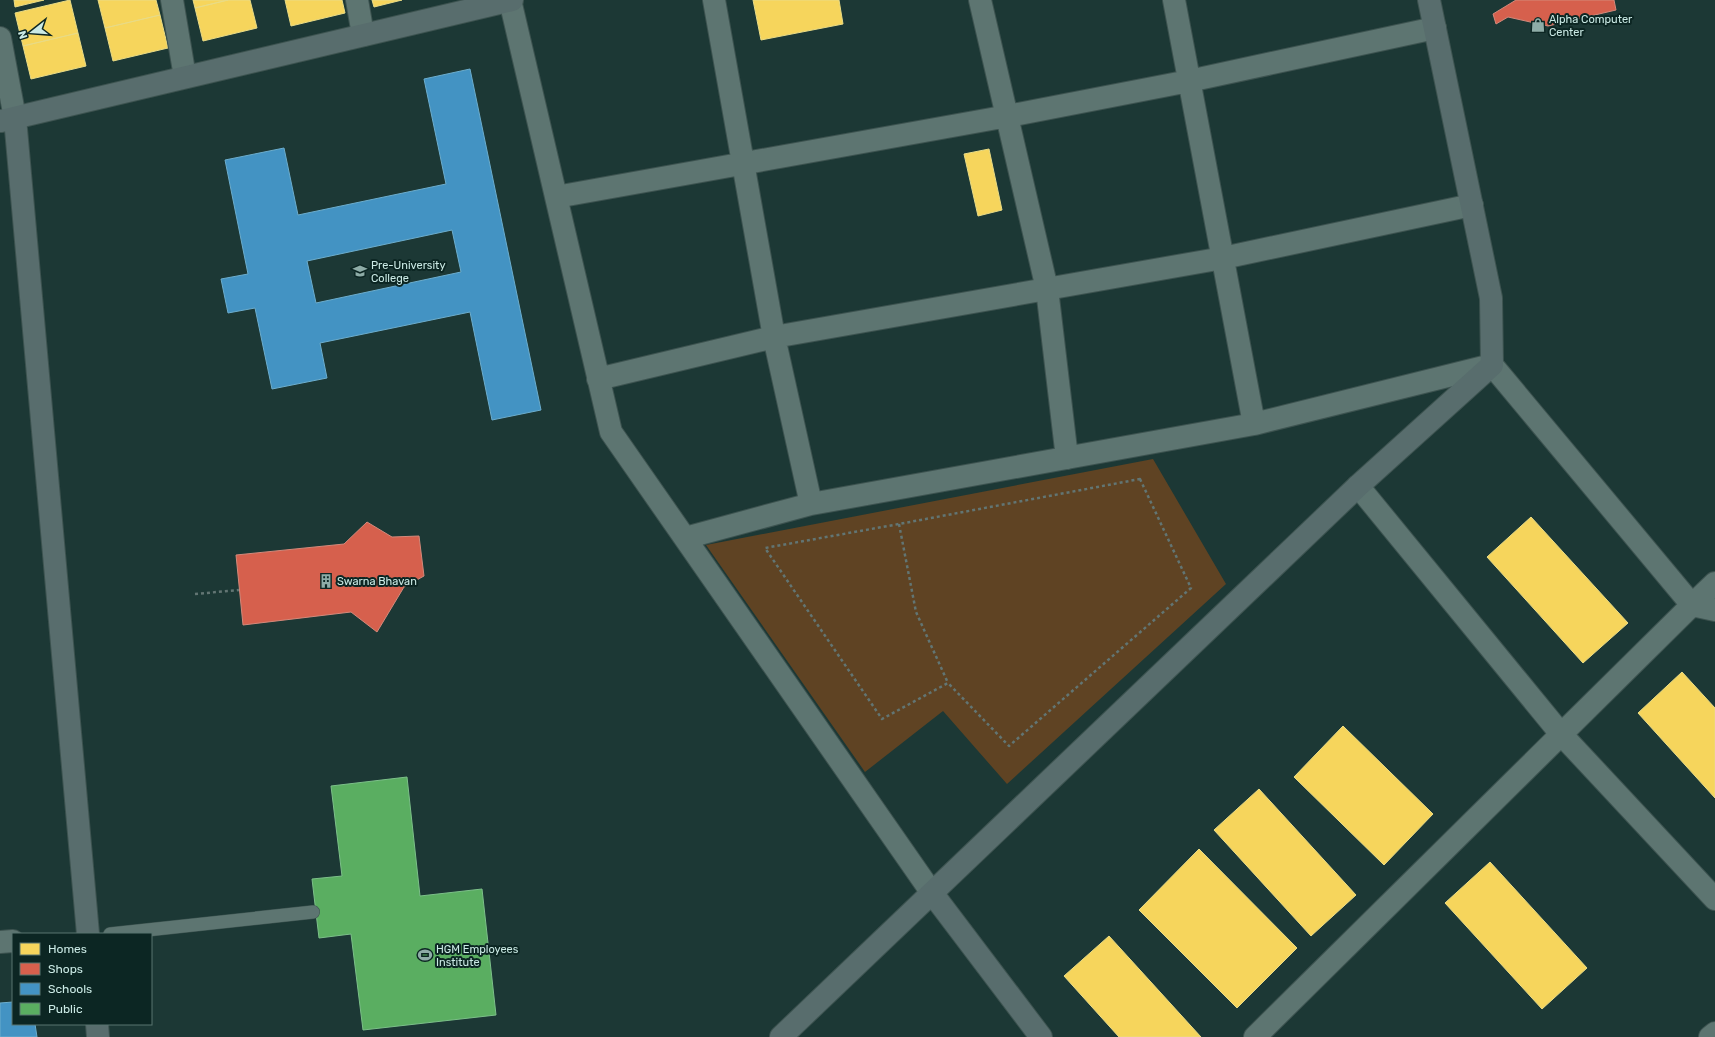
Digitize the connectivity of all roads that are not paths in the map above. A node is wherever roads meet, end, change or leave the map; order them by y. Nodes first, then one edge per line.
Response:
1 (172, 0) edge
2 (357, 0) edge
3 (511, 0) edge
4 (714, 0) edge
5 (980, 0) edge
6 (1174, 0) edge
7 (1429, 0) edge
8 (1435, 28) junction
9 (364, 35) junction
10 (0, 38) edge
11 (185, 77) junction
12 (1190, 81) junction
13 (1008, 116) junction
14 (7, 120) edge
15 (742, 162) junction
16 (556, 197) junction
17 (1472, 205) junction
18 (1223, 258) junction
19 (1047, 289) junction
20 (774, 337) junction
21 (1492, 365) junction
22 (598, 379) junction
23 (1254, 424) junction
24 (1067, 458) junction
25 (1358, 486) junction
26 (811, 504) junction
27 (685, 538) junction
28 (1715, 583) edge
29 (1692, 605) junction
30 (1715, 610) edge
31 (1561, 734) junction
32 (932, 893) junction
33 (1715, 899) edge
34 (313, 912) dead end
35 (88, 933) edge
36 (119, 933) edge
37 (12, 941) edge
38 (0, 942) edge
39 (97, 1025) edge
40 (1715, 1033) edge
41 (98, 1037) edge
42 (781, 1037) edge
43 (1041, 1037) edge
44 (1255, 1037) edge
45 (1710, 1037) edge

1 - 11 street
2 - 9 street
3 - 9 street
3 - 16 street
4 - 15 street
5 - 13 street
6 - 12 street
7 - 8 street
8 - 12 street
8 - 17 street
9 - 11 street
10 - 14 street
11 - 14 street
12 - 13 street
12 - 18 street
13 - 15 street
13 - 19 street
14 - 35 street
15 - 16 street
15 - 20 street
16 - 22 street
17 - 18 street
17 - 21 street
18 - 19 street
18 - 23 street
19 - 20 street
19 - 24 street
20 - 22 street
20 - 26 street
21 - 23 street
21 - 25 street
21 - 29 street
22 - 27 street
23 - 24 street
24 - 26 street
25 - 31 street
25 - 32 street
26 - 27 street
27 - 32 street
28 - 29 street
29 - 30 street
29 - 31 street
31 - 33 street
31 - 44 street
32 - 42 street
32 - 43 street
34 - 36 lane
37 - 38 street
39 - 41 street
40 - 45 street

